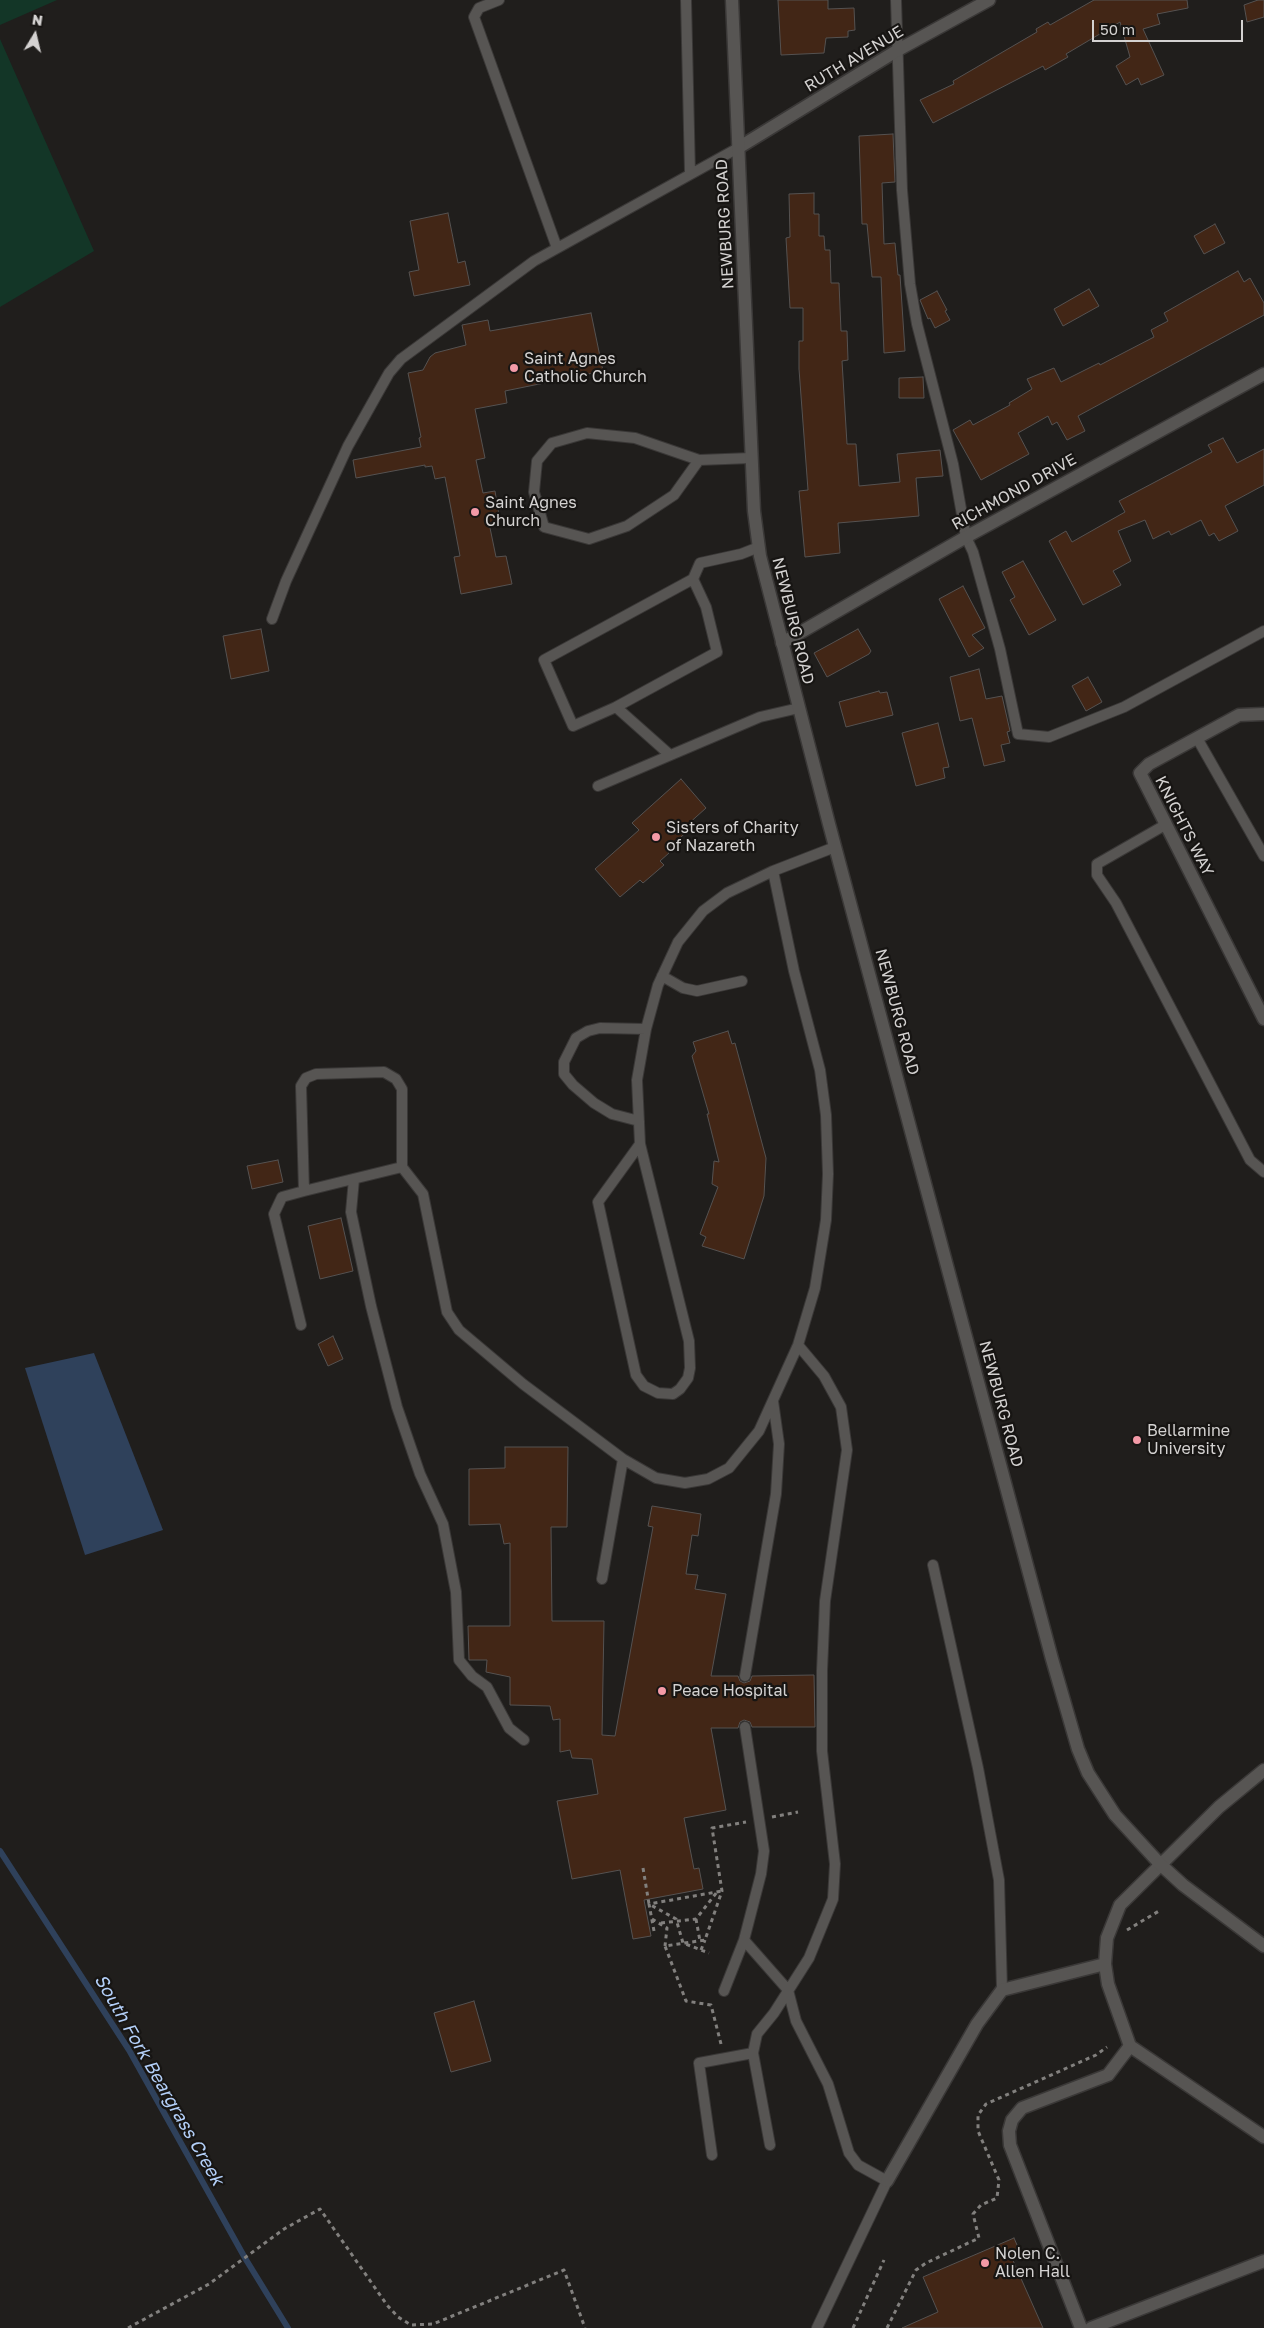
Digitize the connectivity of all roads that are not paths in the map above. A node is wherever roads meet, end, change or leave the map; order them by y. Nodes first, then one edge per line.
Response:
1 (499, 0) edge
2 (686, 0) edge
3 (732, 0) edge
4 (896, 0) edge
5 (988, 0) edge
6 (898, 50) junction
7 (738, 148) junction
8 (690, 173) junction
9 (558, 248) junction
10 (1264, 374) edge
11 (751, 458) junction
12 (699, 460) junction
13 (966, 537) junction
14 (758, 546) junction
15 (693, 579) junction
16 (272, 619) dead end
17 (1264, 631) edge
18 (782, 643) junction
19 (616, 707) junction
20 (798, 708) junction
21 (1264, 714) edge
22 (1197, 738) junction
23 (670, 755) junction
24 (598, 786) dead end
25 (1165, 824) junction
26 (836, 847) junction
27 (1264, 856) edge
28 (772, 871) junction
29 (662, 976) junction
30 (742, 981) dead end
31 (1264, 1019) edge
32 (646, 1029) junction
33 (639, 1121) junction
34 (640, 1144) junction
35 (402, 1167) junction
36 (1264, 1172) edge
37 (354, 1179) junction
38 (304, 1191) junction
39 (301, 1325) dead end
40 (798, 1345) junction
41 (773, 1400) junction
42 (623, 1459) junction
43 (933, 1566) dead end
44 (602, 1578) dead end
45 (745, 1676) dead end
46 (745, 1728) dead end
47 (524, 1740) dead end
48 (1264, 1770) edge
49 (1160, 1864) junction
50 (744, 1940) junction
51 (1264, 1946) edge
52 (1106, 1964) junction
53 (788, 1990) junction
54 (1002, 1990) junction
55 (724, 1991) dead end
56 (1130, 2046) junction
57 (753, 2053) junction
58 (1264, 2138) edge
59 (770, 2145) dead end
60 (712, 2155) dead end
61 (887, 2181) junction
62 (1264, 2261) edge
63 (817, 2328) edge
64 (1082, 2328) edge
65 (1091, 2328) edge

1 - 9 lane
2 - 8 lane
3 - 7 street, NEWBURG ROAD
4 - 6 lane
5 - 6 street, RUTH AVENUE
6 - 7 street, RUTH AVENUE
6 - 13 lane
7 - 8 lane
7 - 11 street, NEWBURG ROAD
8 - 9 lane
9 - 16 lane
10 - 13 street, RICHMOND DRIVE
11 - 12 lane
11 - 14 street, NEWBURG ROAD
12 - 12 lane
13 - 17 lane
13 - 18 street, RICHMOND DRIVE
14 - 15 lane
14 - 18 street, NEWBURG ROAD
15 - 19 lane
15 - 19 lane
18 - 20 street, NEWBURG ROAD
19 - 23 lane
20 - 23 lane
20 - 26 street, NEWBURG ROAD
21 - 22 street, KNIGHTS WAY
22 - 25 street, KNIGHTS WAY
22 - 27 lane
23 - 24 lane
25 - 31 street, KNIGHTS WAY
25 - 36 lane
26 - 28 lane
26 - 49 street, NEWBURG ROAD
28 - 29 lane
28 - 40 lane
29 - 30 lane
29 - 32 lane
32 - 33 lane
32 - 33 lane
33 - 34 lane
34 - 34 lane
35 - 37 lane
35 - 38 lane
35 - 42 lane
37 - 38 lane
37 - 47 lane
38 - 39 lane
40 - 41 lane
40 - 53 lane
41 - 42 lane
41 - 45 lane
42 - 44 lane
43 - 54 lane
46 - 50 lane
48 - 49 street
49 - 51 street, NEWBURG ROAD
49 - 52 street
50 - 53 lane
50 - 55 lane
52 - 54 street
52 - 56 street
53 - 57 lane
53 - 61 lane
54 - 61 street
56 - 58 street
56 - 64 street
57 - 59 lane
57 - 60 lane
61 - 63 lane
62 - 65 street

